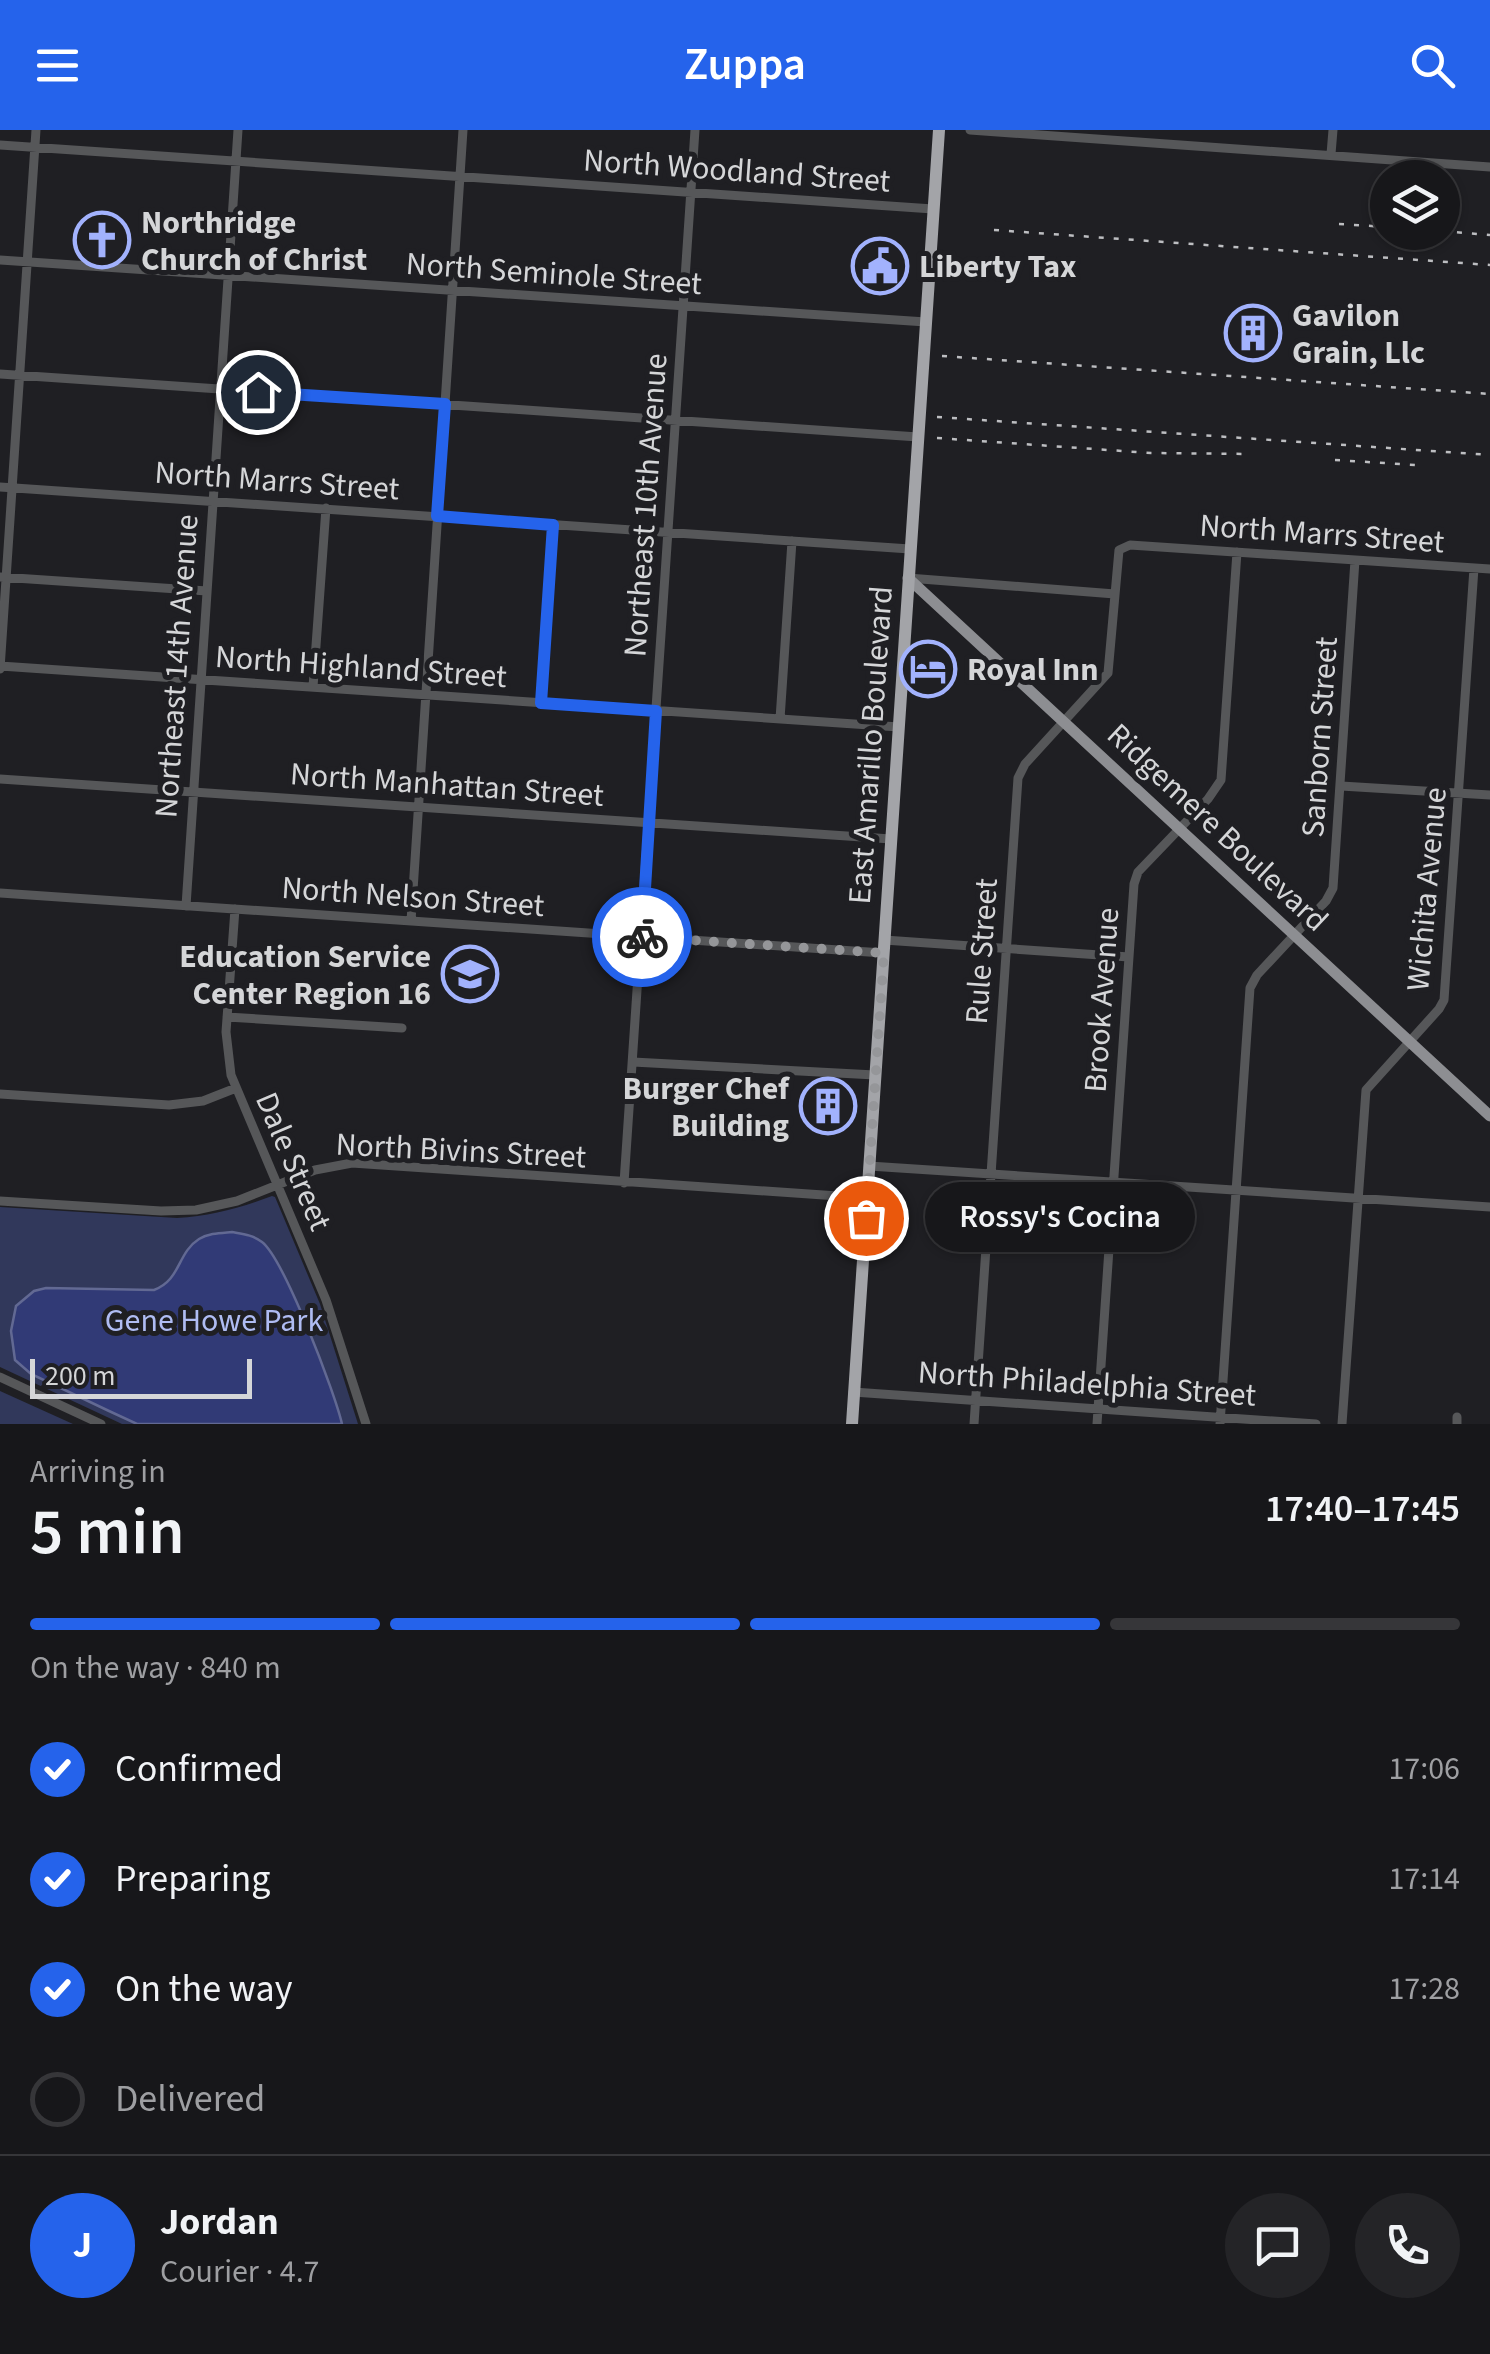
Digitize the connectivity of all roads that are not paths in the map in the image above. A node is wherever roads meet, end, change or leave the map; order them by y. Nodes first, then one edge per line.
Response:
1 (36, 130) edge
2 (238, 130) edge
3 (463, 130) edge
4 (695, 130) edge
5 (938, 130) edge
6 (970, 130) edge
7 (1332, 130) edge
8 (0, 144) edge
9 (35, 147) junction
10 (1331, 154) junction
11 (236, 161) junction
12 (1490, 166) edge
13 (460, 176) junction
14 (691, 192) junction
15 (933, 209) junction
16 (0, 260) edge
17 (27, 262) junction
18 (228, 276) junction
19 (453, 291) junction
20 (684, 306) junction
21 (926, 322) junction
22 (0, 374) edge
23 (20, 376) junction
24 (220, 389) junction
25 (445, 404) junction
26 (676, 420) junction
27 (918, 436) junction
28 (0, 487) edge
29 (12, 488) junction
30 (212, 501) junction
31 (326, 508) junction
32 (437, 516) junction
33 (553, 525) junction
34 (668, 532) junction
35 (792, 542) junction
36 (1151, 546) joint
37 (910, 549) junction
38 (1237, 552) junction
39 (1355, 560) junction
40 (1474, 568) junction
41 (1490, 570) edge
42 (3, 577) edge
43 (908, 578) junction
44 (207, 591) junction
45 (1115, 594) junction
46 (0, 668) edge
47 (201, 680) junction
48 (313, 687) junction
49 (425, 695) junction
50 (541, 703) junction
51 (656, 711) junction
52 (780, 719) junction
53 (1065, 721) junction
54 (899, 728) junction
55 (0, 778) edge
56 (1340, 786) junction
57 (193, 792) junction
58 (1460, 793) junction
59 (1490, 794) edge
60 (418, 807) junction
61 (649, 823) junction
62 (1179, 828) junction
63 (891, 838) junction
64 (0, 893) edge
65 (186, 906) junction
66 (235, 909) junction
67 (410, 921) junction
68 (1294, 935) junction
69 (641, 937) junction
70 (884, 946) junction
71 (1007, 949) junction
72 (1129, 957) junction
73 (227, 1017) junction
74 (402, 1028) dead end
75 (1409, 1042) junction
76 (632, 1062) junction
77 (875, 1075) junction
78 (236, 1088) junction
79 (0, 1094) edge
80 (1490, 1116) edge
81 (869, 1166) junction
82 (990, 1174) junction
83 (624, 1183) junction
84 (1114, 1183) junction
85 (277, 1185) junction
86 (1236, 1191) junction
87 (867, 1198) junction
88 (1358, 1200) junction
89 (0, 1201) edge
90 (1490, 1208) edge
91 (0, 1377) edge
92 (854, 1392) junction
93 (976, 1400) junction
94 (1098, 1409) junction
95 (1220, 1421) edge
96 (101, 1424) edge
97 (366, 1424) edge
98 (852, 1424) edge
99 (974, 1424) edge
100 (1097, 1424) edge
101 (1316, 1424) edge
102 (1342, 1424) edge

1 - 9 street
2 - 11 street, Northeast 14th Avenue
3 - 13 street
4 - 14 street, Northeast 10th Avenue
5 - 15 highway, East Amarillo Boulevard
6 - 10 street
7 - 10 street
8 - 9 street, North Woodland Street
9 - 11 street, North Woodland Street
9 - 17 street
10 - 12 street
11 - 13 street, North Woodland Street
11 - 18 street, Northeast 14th Avenue
13 - 14 street, North Woodland Street
13 - 19 street
14 - 15 street, North Woodland Street
14 - 20 street, Northeast 10th Avenue
15 - 21 highway, East Amarillo Boulevard
16 - 17 street, North Seminole Street
17 - 18 street, North Seminole Street
17 - 23 street
18 - 19 street, North Seminole Street
18 - 24 street, Northeast 14th Avenue
19 - 20 street, North Seminole Street
19 - 25 street
20 - 21 street, North Seminole Street
20 - 26 street, Northeast 10th Avenue
21 - 27 highway, East Amarillo Boulevard
22 - 23 street
23 - 24 street
23 - 29 street
24 - 25 street
24 - 30 street, Northeast 14th Avenue
25 - 26 street
25 - 32 street
26 - 27 street
26 - 34 street, Northeast 10th Avenue
27 - 37 highway, East Amarillo Boulevard
28 - 29 street, North Marrs Street
29 - 30 street, North Marrs Street
29 - 42 street
30 - 31 street, North Marrs Street
30 - 44 street, Northeast 14th Avenue
31 - 32 street, North Marrs Street
31 - 48 street
32 - 33 street, North Marrs Street
32 - 49 street
33 - 34 street, North Marrs Street
33 - 50 street
34 - 35 street, North Marrs Street
34 - 51 street, Northeast 10th Avenue
35 - 37 street, North Marrs Street
35 - 52 street
36 - 38 street, North Marrs Street
36 - 45 street, Rule Street
37 - 43 highway, East Amarillo Boulevard
38 - 39 street, North Marrs Street
38 - 62 street, Brook Avenue
39 - 40 street, North Marrs Street
39 - 56 street, Sanborn Street
40 - 41 street, North Marrs Street
40 - 58 street, Wichita Avenue
42 - 44 street
42 - 46 street
43 - 45 street
43 - 53 main road, Ridgemere Boulevard
43 - 54 highway, East Amarillo Boulevard
44 - 47 street, Northeast 14th Avenue
45 - 53 street, Rule Street
46 - 47 street, North Highland Street
47 - 48 street, North Highland Street
47 - 57 street, Northeast 14th Avenue
48 - 49 street, North Highland Street
49 - 50 street, North Highland Street
49 - 60 street
50 - 51 street, North Highland Street
51 - 52 street, North Highland Street
51 - 61 street, Northeast 10th Avenue
52 - 54 street, North Highland Street
53 - 62 main road, Ridgemere Boulevard
53 - 71 street, Rule Street
54 - 63 highway, East Amarillo Boulevard
55 - 57 street, North Manhattan Street
56 - 58 street
56 - 68 street, Sanborn Street
57 - 60 street, North Manhattan Street
57 - 65 street, Northeast 14th Avenue
58 - 59 street
58 - 75 street, Wichita Avenue
60 - 61 street, North Manhattan Street
60 - 67 street
61 - 63 street, North Manhattan Street
61 - 69 street, Northeast 10th Avenue
62 - 68 main road, Ridgemere Boulevard
62 - 72 street, Brook Avenue
63 - 70 highway, East Amarillo Boulevard
64 - 65 street, North Nelson Street
65 - 66 street, North Nelson Street
66 - 67 street, North Nelson Street
66 - 73 street, Dale Street
67 - 69 street, North Nelson Street
68 - 75 main road, Ridgemere Boulevard
68 - 86 street, Sanborn Street
69 - 70 street, North Nelson Street
69 - 76 street, Northeast 10th Avenue
70 - 71 street, North Nelson Street
70 - 77 highway, East Amarillo Boulevard
71 - 72 street, North Nelson Street
71 - 82 street, Rule Street
72 - 84 street, Brook Avenue
73 - 74 street
73 - 78 street, Dale Street
75 - 80 main road, Ridgemere Boulevard
75 - 88 street, Wichita Avenue
76 - 77 street
76 - 83 street, Northeast 10th Avenue
77 - 81 highway, East Amarillo Boulevard
78 - 79 street
78 - 85 street, Dale Street
81 - 82 street
81 - 87 highway, East Amarillo Boulevard
82 - 84 street
82 - 93 street, Rule Street
83 - 85 street, North Bivins Street
83 - 87 street, North Bivins Street
84 - 86 street
84 - 94 street, Brook Avenue
85 - 89 street, North Bivins Street
85 - 97 street, Dale Street
86 - 88 street
86 - 95 street, Sanborn Street
87 - 92 highway, East Amarillo Boulevard
88 - 90 street
88 - 102 street, Wichita Avenue
91 - 96 street
92 - 93 street, North Philadelphia Street
92 - 98 highway, East Amarillo Boulevard
93 - 94 street, North Philadelphia Street
93 - 99 street, Rule Street
94 - 95 street, North Philadelphia Street
94 - 100 street, Brook Avenue
95 - 101 street, North Philadelphia Street

